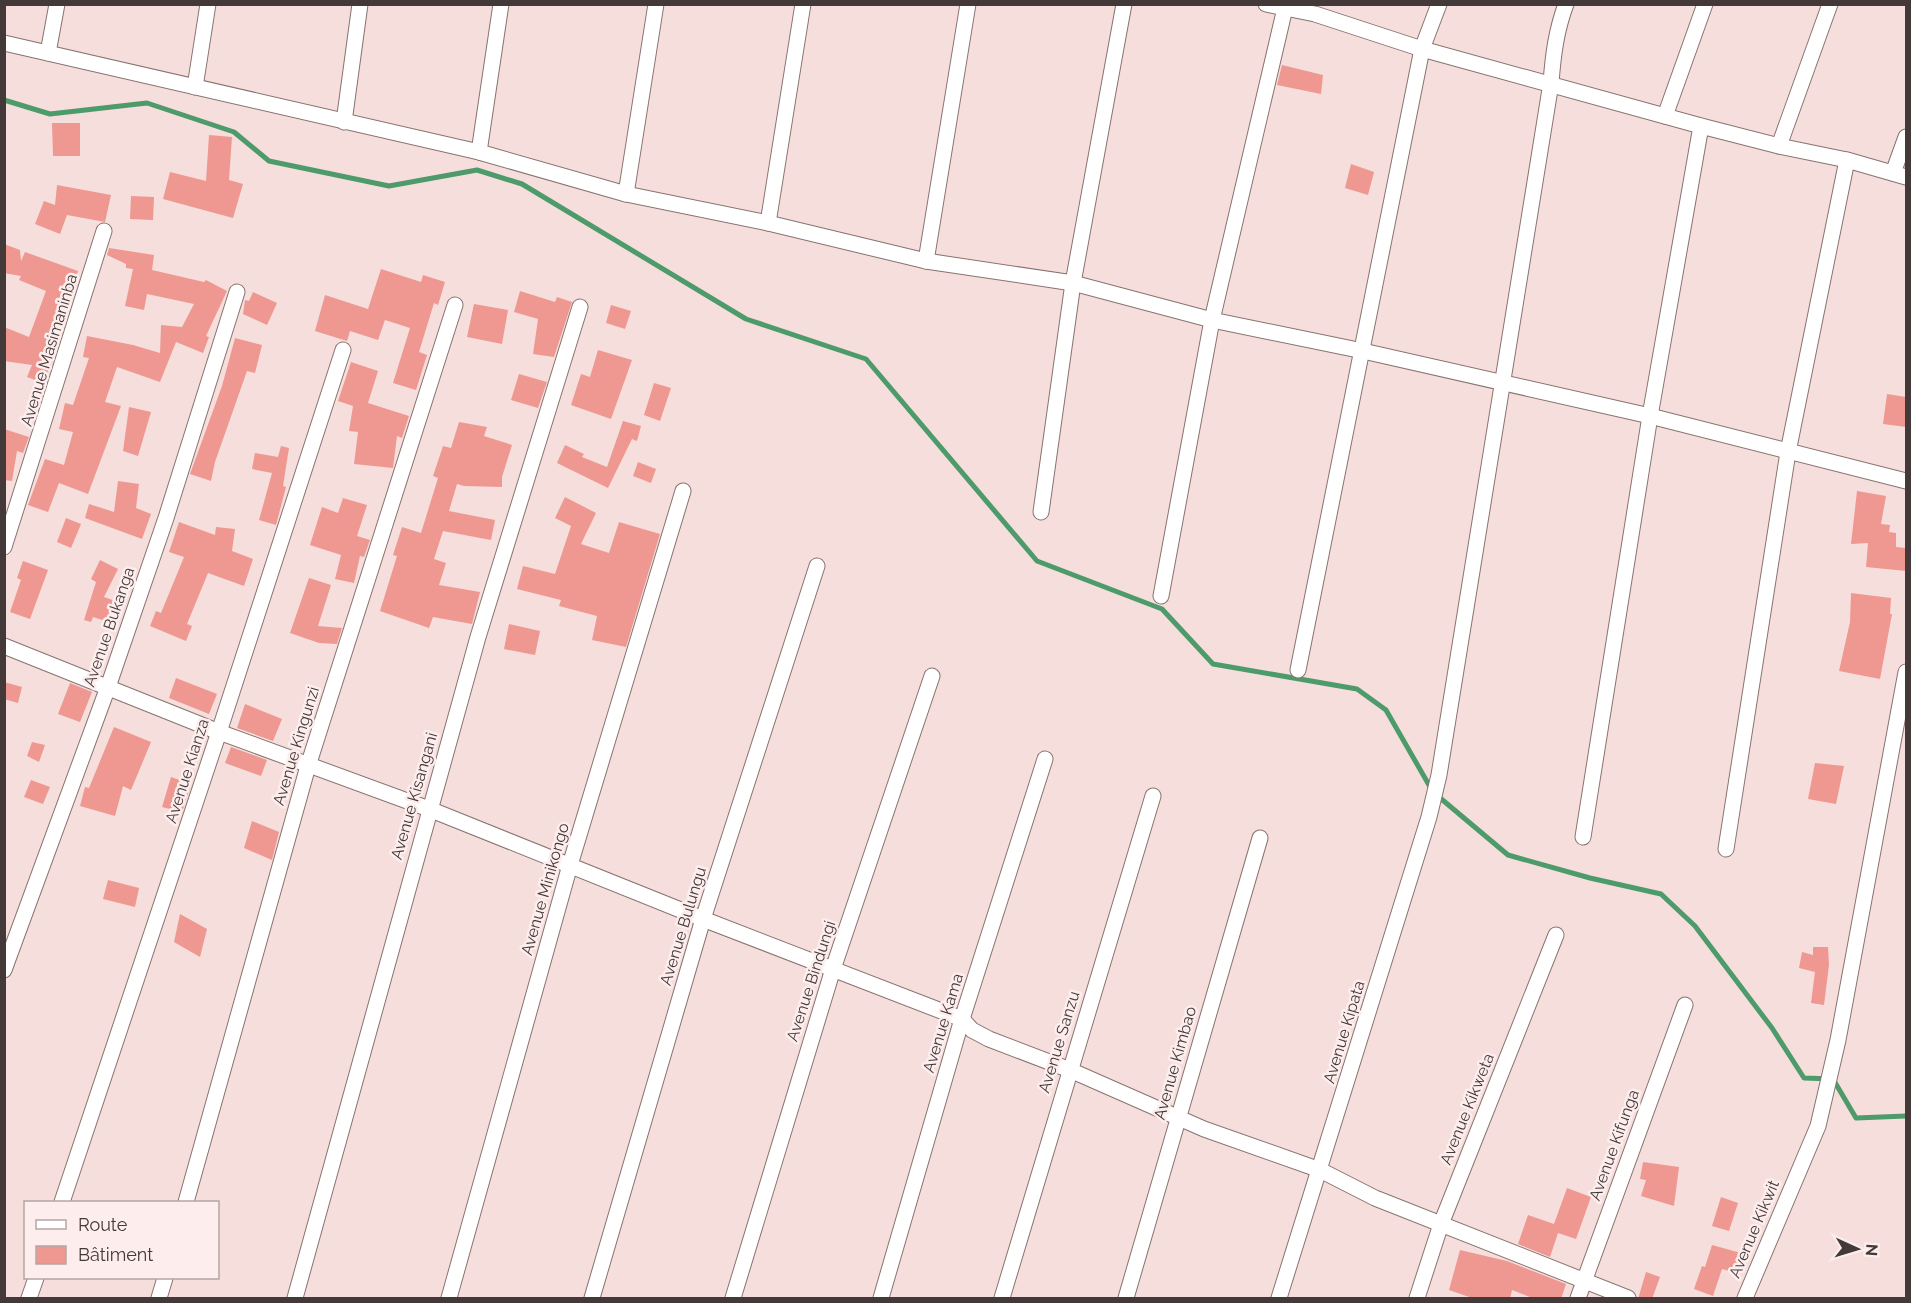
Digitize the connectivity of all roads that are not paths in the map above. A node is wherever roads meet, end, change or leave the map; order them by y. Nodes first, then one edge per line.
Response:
1 (57, 4) edge
2 (208, 4) edge
3 (360, 4) edge
4 (501, 4) edge
5 (656, 4) edge
6 (803, 4) edge
7 (968, 4) edge
8 (1124, 4) edge
9 (1266, 4) edge
10 (1439, 4) edge
11 (1566, 4) edge
12 (1705, 4) edge
13 (1830, 4) edge
14 (1285, 8) junction
15 (1316, 9) edge
16 (4, 43) edge
17 (1422, 49) junction
18 (48, 53) junction
19 (1551, 83) junction
20 (195, 87) junction
21 (1665, 116) junction
22 (344, 122) junction
23 (1701, 126) junction
24 (1906, 137) edge
25 (1779, 146) junction
26 (479, 152) junction
27 (1847, 160) junction
28 (1900, 175) edge
29 (626, 194) junction
30 (768, 223) junction
31 (104, 231) dead end
32 (926, 261) junction
33 (1073, 283) junction
34 (237, 292) dead end
35 (455, 305) dead end
36 (580, 307) dead end
37 (1212, 320) junction
38 (343, 350) dead end
39 (1363, 351) junction
40 (1502, 383) junction
41 (1650, 416) junction
42 (1788, 452) junction
43 (1906, 481) edge
44 (683, 491) dead end
45 (1041, 512) dead end
46 (4, 547) edge
47 (817, 566) dead end
48 (1161, 596) dead end
49 (4, 646) edge
50 (1299, 670) dead end
51 (1906, 672) edge
52 (932, 676) dead end
53 (108, 687) junction
54 (219, 732) junction
55 (1045, 759) dead end
56 (308, 766) junction
57 (1153, 796) dead end
58 (429, 809) junction
59 (1583, 837) dead end
60 (1260, 838) dead end
61 (1726, 849) dead end
62 (570, 865) junction
63 (703, 919) junction
64 (1556, 935) dead end
65 (833, 969) junction
66 (4, 970) edge
67 (1684, 1005) dead end
68 (962, 1019) junction
69 (1070, 1070) junction
70 (1178, 1116) junction
71 (1320, 1170) junction
72 (63, 1201) edge
73 (187, 1201) edge
74 (1441, 1224) junction
75 (36, 1279) edge
76 (165, 1279) edge
77 (1584, 1281) junction
78 (30, 1299) edge
79 (159, 1299) edge
80 (295, 1299) edge
81 (449, 1299) edge
82 (592, 1299) edge
83 (733, 1299) edge
84 (881, 1299) edge
85 (1002, 1299) edge
86 (1125, 1299) edge
87 (1279, 1299) edge
88 (1417, 1299) edge
89 (1578, 1299) edge
90 (1628, 1299) edge
91 (1745, 1299) edge

1 - 18 street
2 - 20 street
3 - 22 street
4 - 26 street
5 - 29 street
6 - 30 street
7 - 32 street
8 - 33 street
9 - 14 street
10 - 17 street
11 - 19 street, Avenue Kipata
12 - 21 street
13 - 25 street
14 - 15 street
14 - 37 street
15 - 17 street
16 - 18 street
17 - 19 street
17 - 39 street
18 - 20 street
19 - 21 street
19 - 40 street, Avenue Kipata
20 - 22 street
21 - 23 street
22 - 26 street
23 - 25 street
23 - 41 street
24 - 28 street
25 - 27 street
26 - 29 street
27 - 28 street
27 - 42 street
29 - 30 street
30 - 32 street
31 - 46 street, Avenue Masimaninba
32 - 33 street
33 - 37 street
33 - 45 street
34 - 53 street, Avenue Bukanga
35 - 56 street, Avenue Kingunzi
36 - 58 street, Avenue Kisangani
37 - 39 street
37 - 48 street
38 - 54 street, Avenue Kianza
39 - 40 street
39 - 50 street
40 - 41 street
40 - 71 street, Avenue Kipata
41 - 42 street
41 - 59 street
42 - 43 street
42 - 61 street
44 - 62 street, Avenue Minikongo
47 - 63 street, Avenue Bulungu
49 - 53 street
51 - 91 street, Avenue Kikwit
52 - 65 street, Avenue Bindungi
53 - 54 street
53 - 66 street, Avenue Bukanga
54 - 56 street
54 - 72 street, Avenue Kianza
55 - 68 street, Avenue Kama
56 - 58 street
56 - 73 street, Avenue Kingunzi
57 - 69 street, Avenue Sanzu
58 - 62 street
58 - 80 street, Avenue Kisangani
60 - 70 street, Avenue Kimbao
62 - 63 street
62 - 81 street, Avenue Minikongo
63 - 65 street
63 - 82 street, Avenue Bulungu
64 - 74 street, Avenue Kikweta
65 - 68 street
65 - 83 street, Avenue Bindungi
67 - 77 street, Avenue Kifunga
68 - 69 street
68 - 84 street, Avenue Kama
69 - 70 street
69 - 85 street, Avenue Sanzu
70 - 71 street
70 - 86 street, Avenue Kimbao
71 - 74 street
71 - 87 street, Avenue Kipata
74 - 77 street
74 - 88 street, Avenue Kikweta
75 - 78 street
76 - 79 street
77 - 89 street, Avenue Kifunga
77 - 90 street

